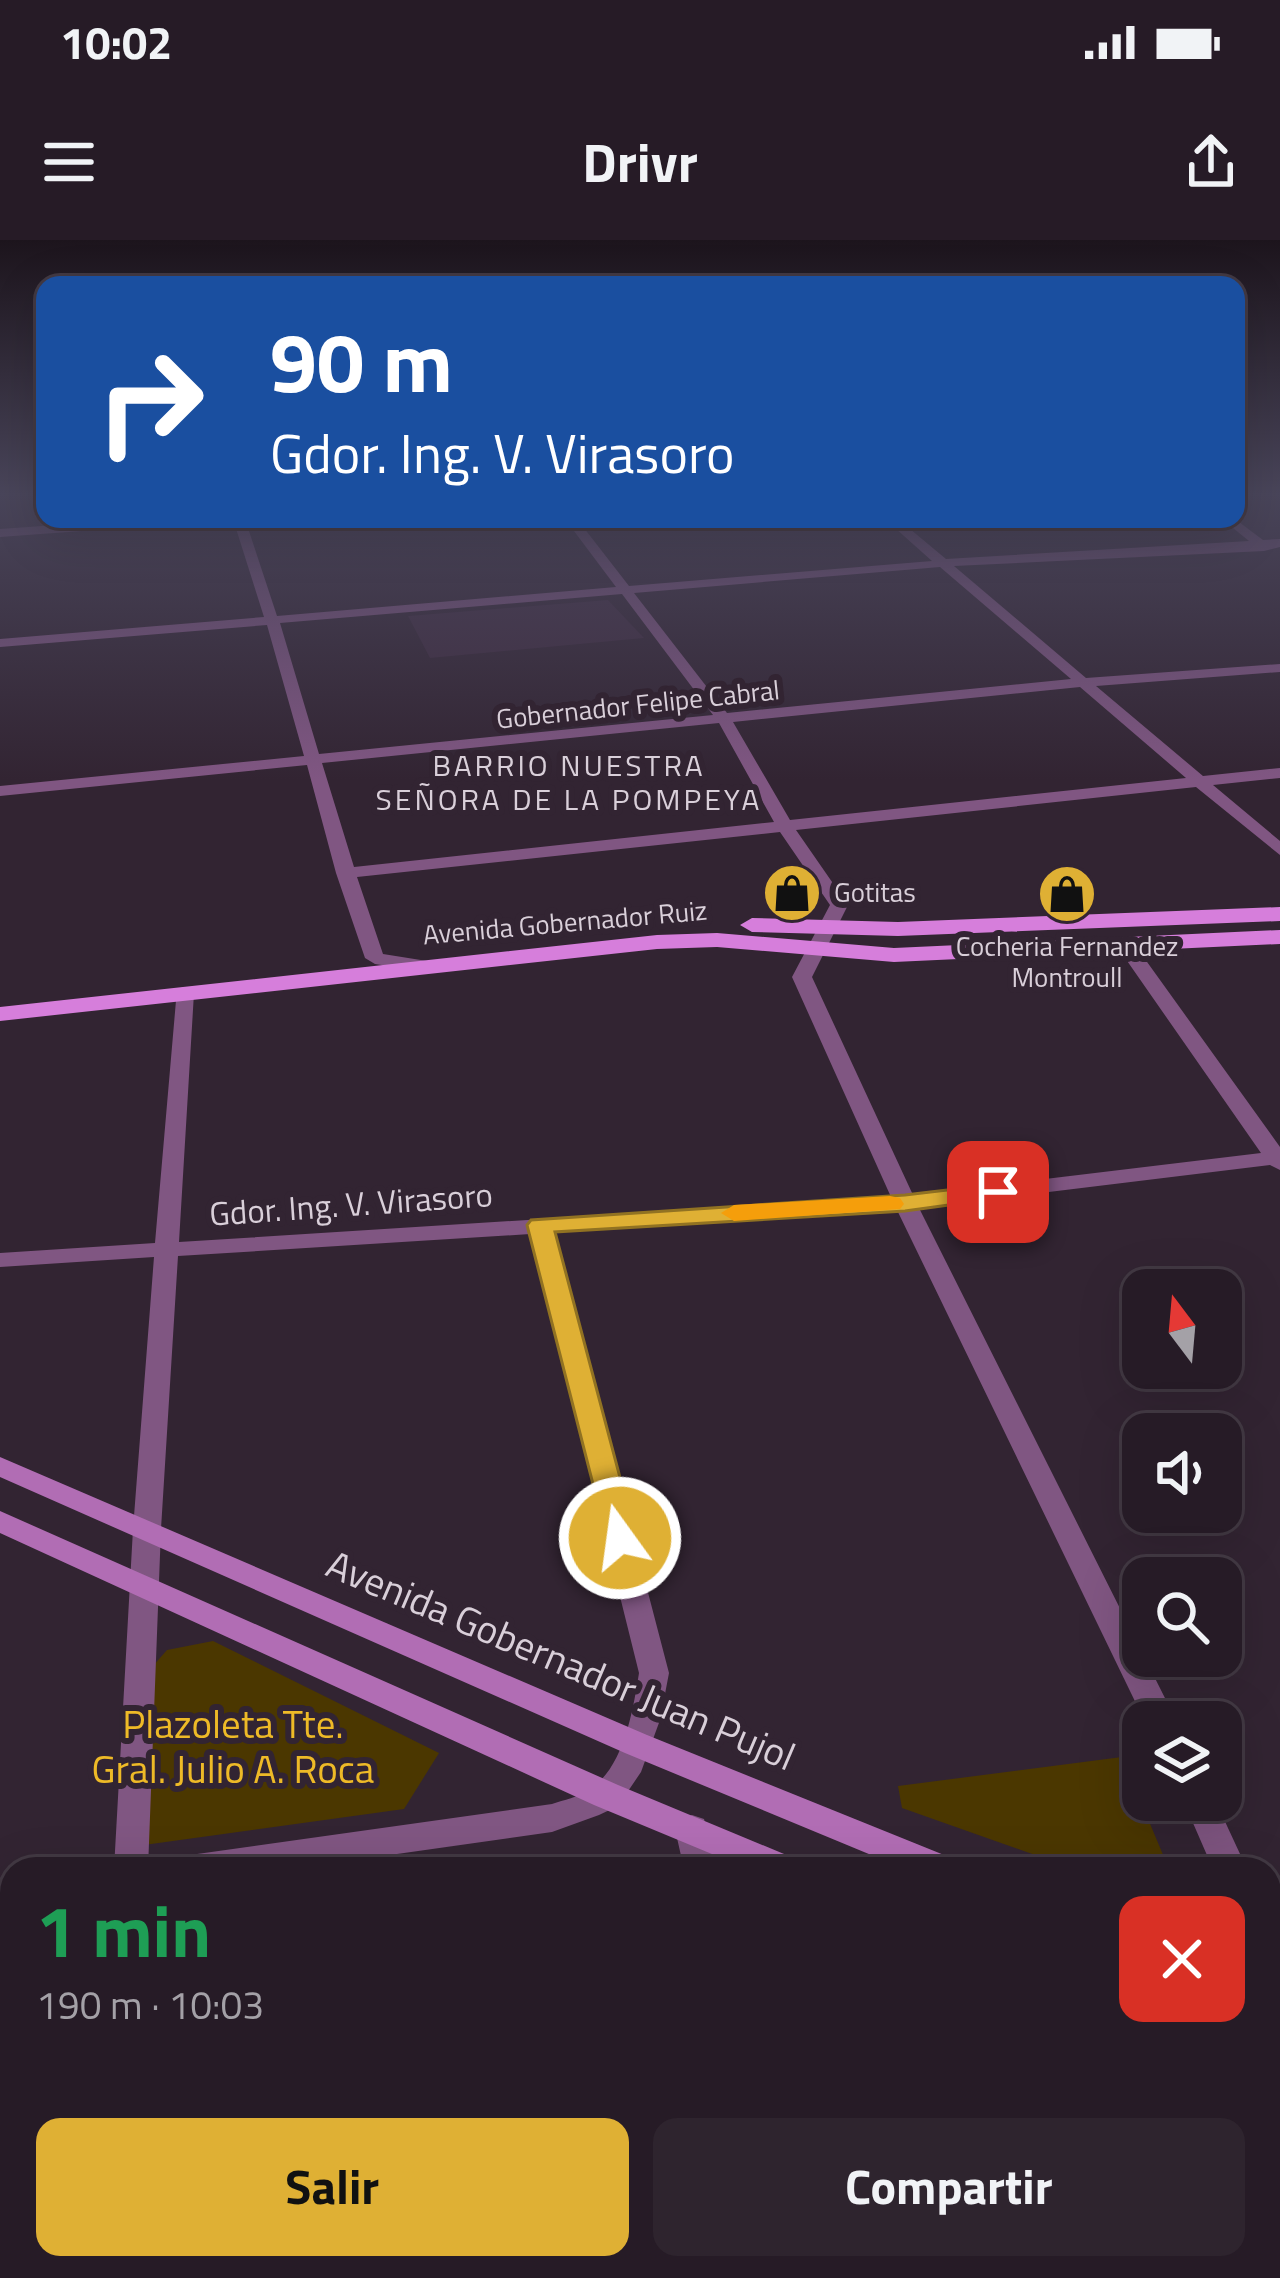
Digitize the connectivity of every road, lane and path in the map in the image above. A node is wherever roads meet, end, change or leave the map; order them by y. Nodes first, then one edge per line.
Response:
1 (264, 590) edge
2 (645, 590) edge
3 (980, 590) edge
4 (624, 592) junction
5 (274, 620) junction
6 (0, 643) edge
7 (1280, 668) edge
8 (1087, 682) junction
9 (725, 721) junction
10 (314, 762) junction
11 (1280, 773) edge
12 (1197, 780) junction
13 (0, 791) edge
14 (784, 827) junction
15 (1280, 850) edge
16 (345, 873) junction
17 (1280, 914) edge
18 (833, 926) junction
19 (1280, 937) edge
20 (1125, 945) junction
21 (814, 948) junction
22 (375, 958) junction
23 (420, 965) junction
24 (184, 993) junction
25 (0, 1001) edge
26 (0, 1014) edge
27 (1279, 1159) edge
28 (905, 1203) junction
29 (540, 1225) junction
30 (166, 1248) junction
31 (0, 1260) edge
32 (0, 1466) edge
33 (0, 1521) edge
34 (147, 1528) junction
35 (144, 1580) junction
36 (1151, 1701) edge
37 (637, 1744) junction
38 (606, 1795) junction
39 (1208, 1821) edge
40 (692, 1829) junction
41 (132, 1857) edge
42 (275, 1857) edge
43 (698, 1857) edge
44 (756, 1857) edge
45 (913, 1857) edge
46 (1225, 1857) edge

1 - 5 street
2 - 4 street
3 - 8 street
4 - 5 street
4 - 9 street
5 - 6 street
5 - 10 street
7 - 8 street, Gobernador Felipe Cabral
8 - 9 street, Gobernador Felipe Cabral
8 - 12 street
9 - 10 street, Gobernador Felipe Cabral
9 - 14 street
10 - 13 street, Gobernador Felipe Cabral
10 - 16 street
11 - 12 street
12 - 14 street
12 - 15 street
14 - 16 street
14 - 18 street
16 - 22 street
17 - 18 main road, Avenida Gobernador Ruiz
18 - 21 street
18 - 22 main road, Avenida Gobernador Ruiz
19 - 20 main road, Avenida Gobernador Ruiz
20 - 21 main road, Avenida Gobernador Ruiz
20 - 27 street
21 - 23 main road, Avenida Gobernador Ruiz
21 - 28 street
22 - 23 street
22 - 25 main road, Avenida Gobernador Ruiz
23 - 24 main road, Avenida Gobernador Ruiz
24 - 26 main road, Avenida Gobernador Ruiz
24 - 30 street
27 - 28 street, Gdor. Ing. V. Virasoro
28 - 29 street, Gdor. Ing. V. Virasoro
28 - 36 street
29 - 30 street, Gdor. Ing. V. Virasoro
29 - 37 street
30 - 31 street, Gdor. Ing. V. Virasoro
30 - 34 street
32 - 34 main road, Avenida Gobernador Juan Pujol
33 - 35 main road
34 - 35 street
34 - 37 main road, Avenida Gobernador Juan Pujol
35 - 38 main road
35 - 41 street
37 - 38 street
37 - 45 main road, Avenida Gobernador Juan Pujol
38 - 40 main road
38 - 42 street
39 - 46 street
40 - 43 street
40 - 44 main road

